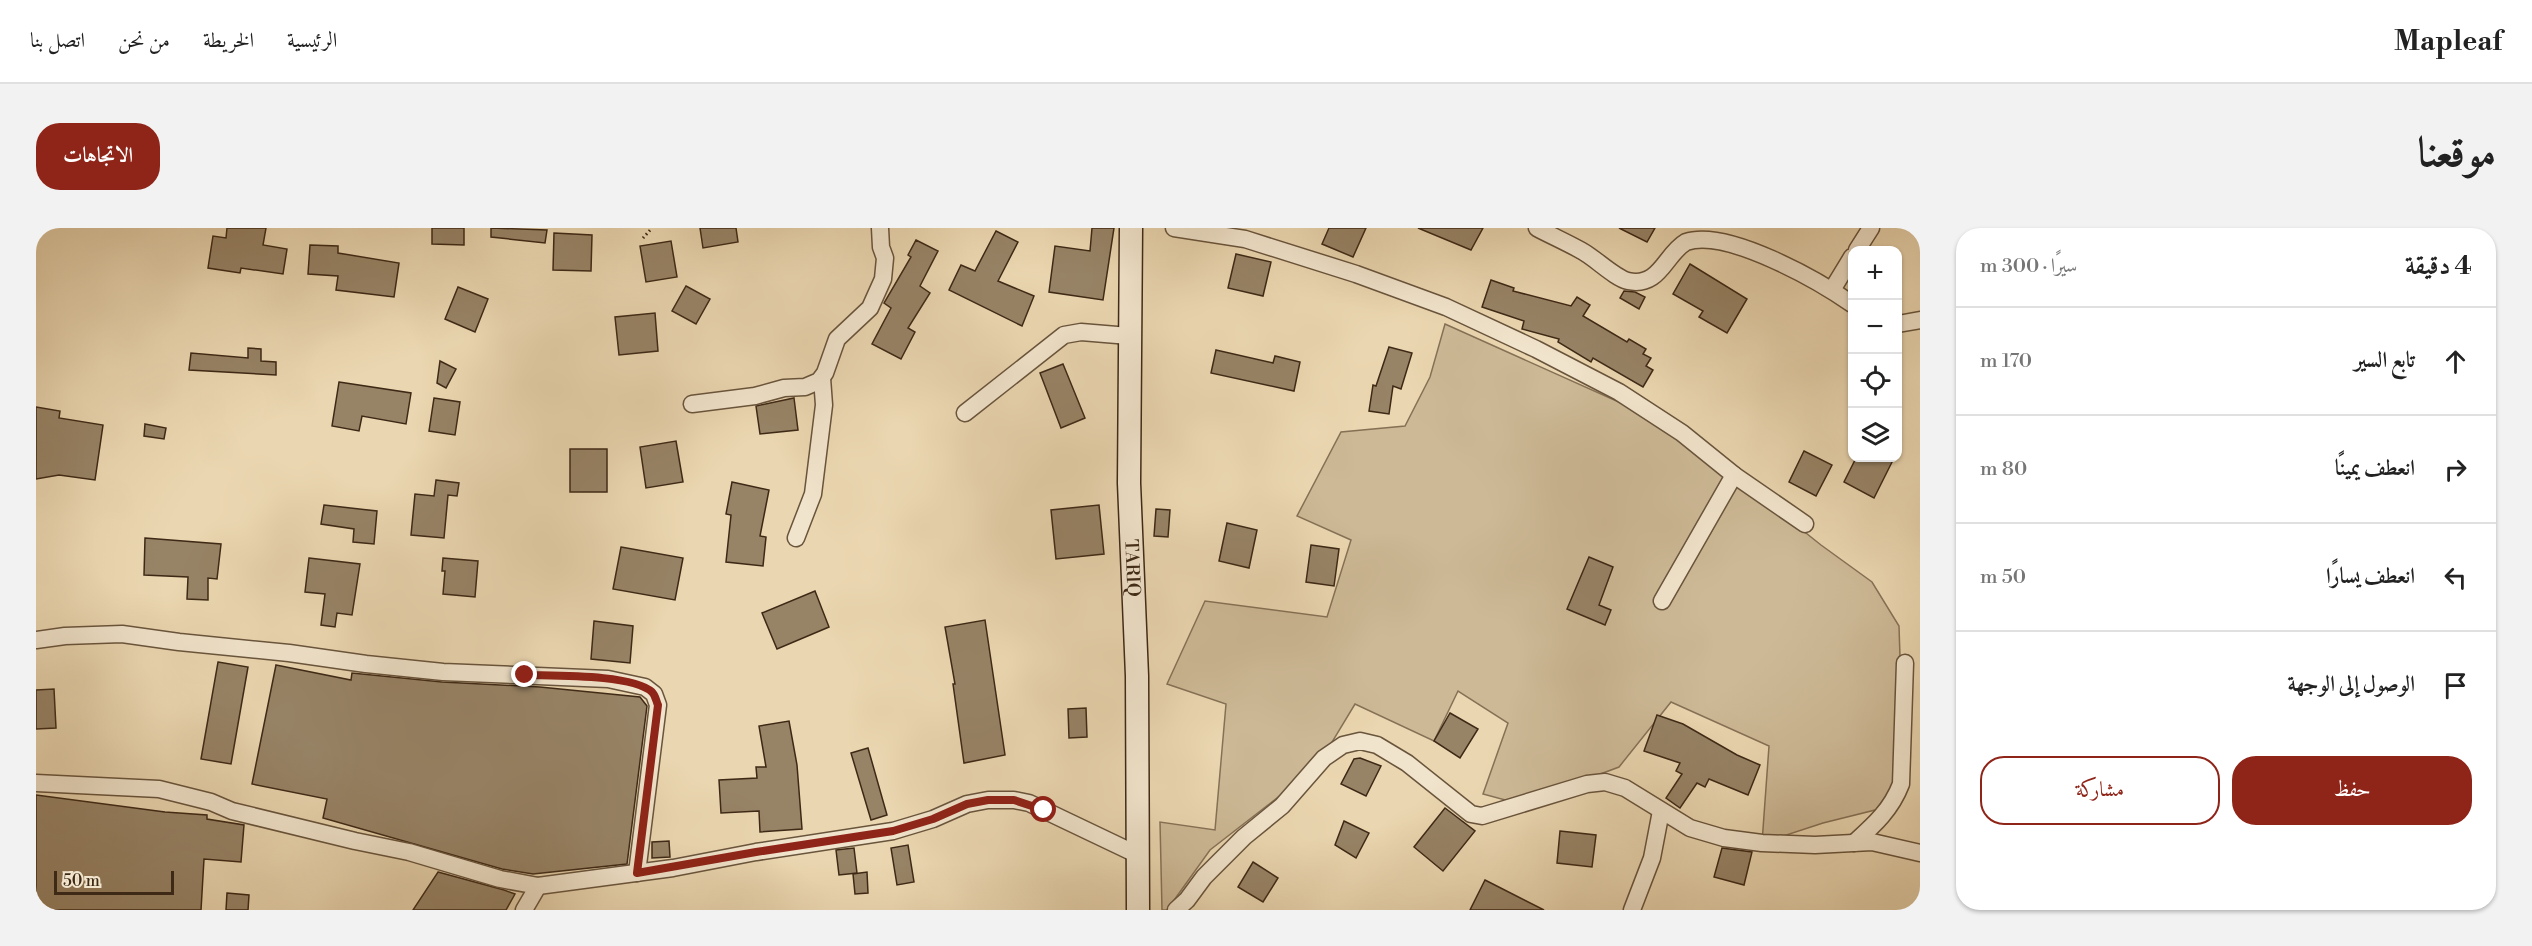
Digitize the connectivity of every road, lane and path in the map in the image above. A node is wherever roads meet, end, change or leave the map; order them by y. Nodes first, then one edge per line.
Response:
1 (652, 228) edge
2 (880, 228) edge
3 (1131, 228) edge
4 (1174, 228) edge
5 (1537, 228) edge
6 (1871, 228) edge
7 (643, 238) dead end
8 (1860, 246) edge
9 (1848, 264) edge
10 (1832, 290) junction
11 (1848, 301) edge
12 (1920, 320) edge
13 (1902, 323) edge
14 (1129, 336) junction
15 (822, 378) junction
16 (693, 404) dead end
17 (965, 413) dead end
18 (1734, 475) junction
19 (1805, 524) dead end
20 (796, 538) dead end
21 (1662, 601) dead end
22 (36, 640) edge
23 (1905, 663) dead end
24 (36, 783) edge
25 (1660, 811) junction
26 (1854, 843) junction
27 (1920, 853) edge
28 (1136, 854) junction
29 (637, 873) junction
30 (538, 886) junction
31 (524, 910) edge
32 (1138, 910) edge
33 (1176, 910) edge
34 (1632, 910) edge

1 - 7 path
2 - 15 street
3 - 14 main road, TARIQ
4 - 18 street
5 - 10 street
6 - 8 street
9 - 10 street
10 - 11 street
12 - 13 street
14 - 17 street
14 - 28 main road, TARIQ
15 - 16 street
15 - 20 street
18 - 19 street
18 - 21 street
22 - 29 street
23 - 26 street
24 - 30 street
25 - 26 street
25 - 33 street
25 - 34 street
26 - 27 street
28 - 29 street
28 - 32 main road, TARIQ
29 - 30 street
30 - 31 street

